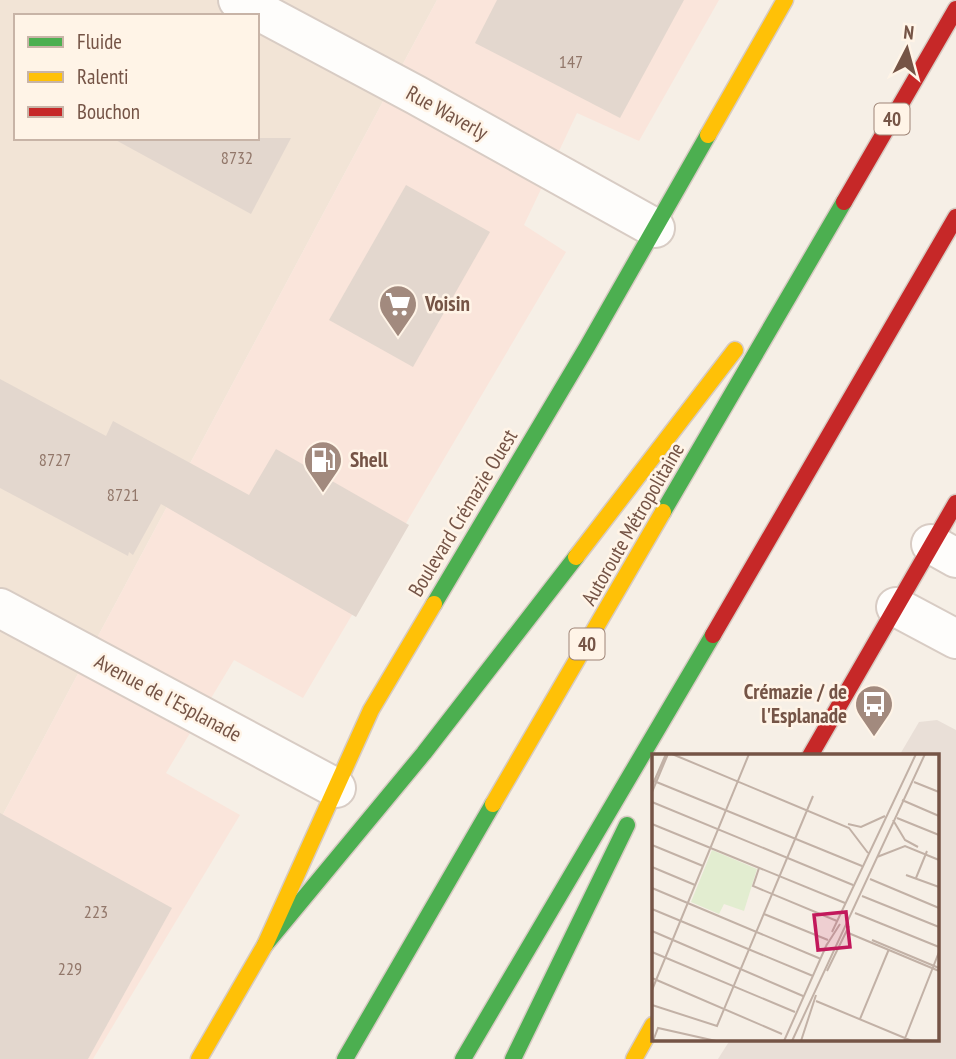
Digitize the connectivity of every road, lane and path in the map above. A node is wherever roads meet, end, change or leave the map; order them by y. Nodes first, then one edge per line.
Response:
1 (238, 0) edge
2 (785, 0) edge
3 (956, 9) edge
4 (956, 217) edge
5 (655, 228) junction
6 (829, 229) junction
7 (956, 503) edge
8 (944, 551) edge
9 (745, 581) junction
10 (896, 607) junction
11 (0, 608) edge
12 (956, 639) edge
13 (661, 754) edge
14 (811, 754) edge
15 (336, 788) junction
16 (635, 808) dead end
17 (265, 945) junction
18 (652, 1027) edge
19 (199, 1059) edge
20 (345, 1059) edge
21 (463, 1059) edge
22 (513, 1059) edge
23 (634, 1059) edge

1 - 5 street, Rue Waverly
2 - 5 main road, Boulevard Crémazie Ouest
3 - 6 main road, Autoroute Métropolitaine / 40
4 - 9 main road
5 - 15 main road, Boulevard Crémazie Ouest
6 - 17 main road
6 - 20 main road, Autoroute Métropolitaine / 40
7 - 8 main road
8 - 10 main road
9 - 13 main road
9 - 21 main road
10 - 12 street
10 - 14 main road
11 - 15 street, Avenue de l'Esplanade
15 - 17 main road, Boulevard Crémazie Ouest
16 - 22 main road
17 - 19 main road, Boulevard Crémazie Ouest
18 - 23 main road

